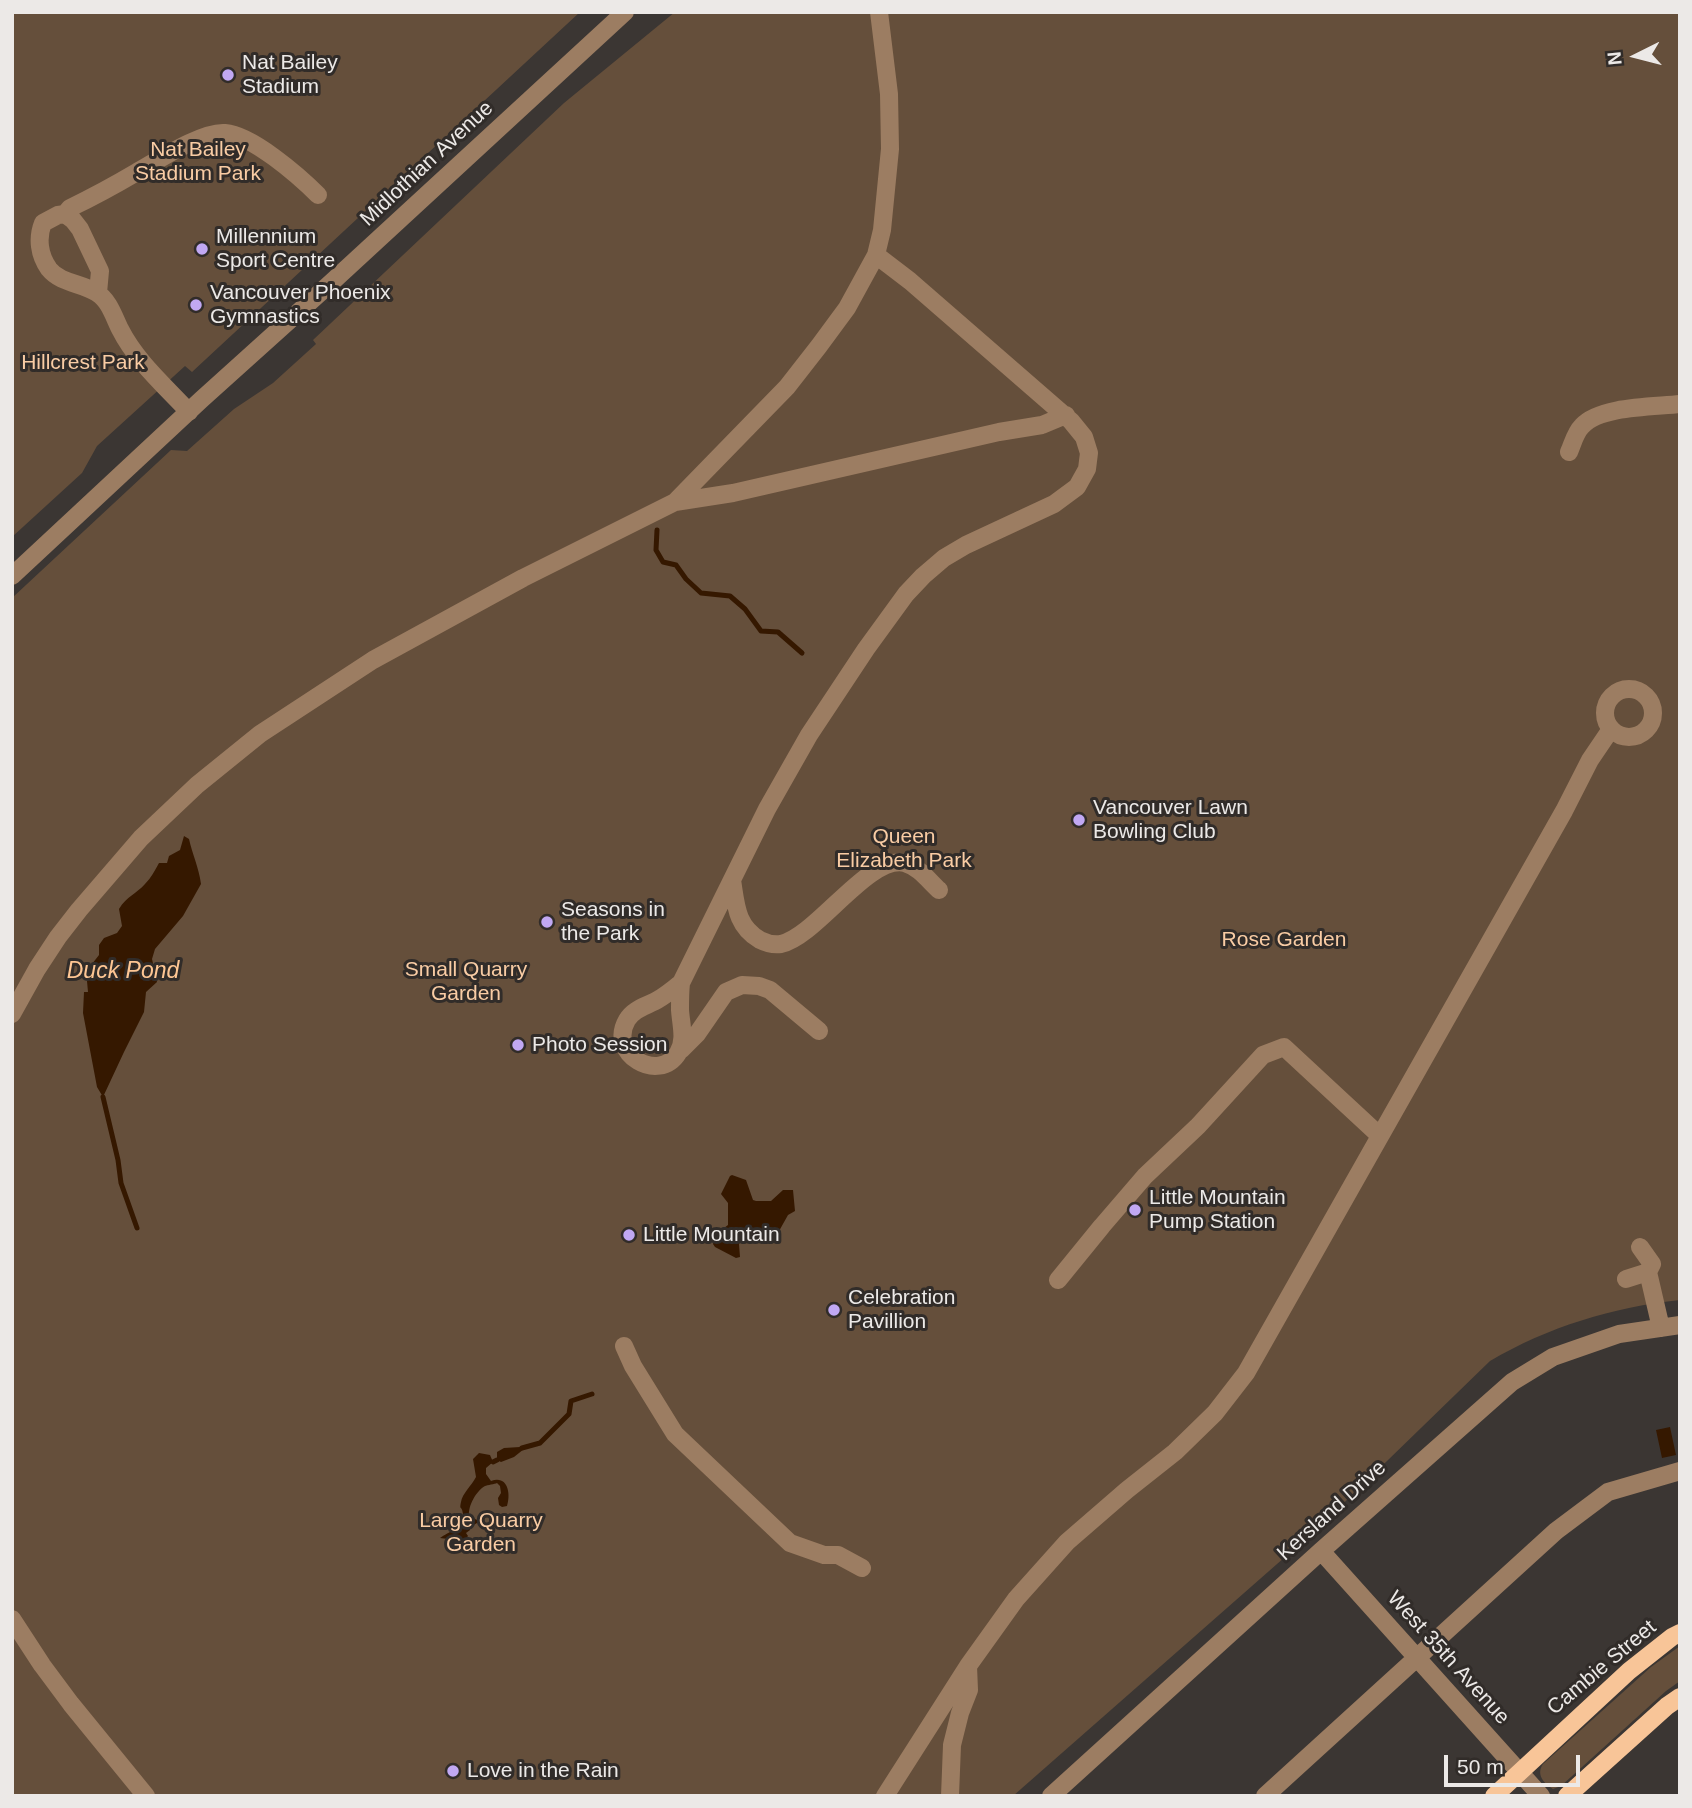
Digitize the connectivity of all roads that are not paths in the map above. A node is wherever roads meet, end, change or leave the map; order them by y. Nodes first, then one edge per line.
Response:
1 (625, 12) edge
2 (879, 12) edge
3 (318, 195) dead end
4 (65, 214) junction
5 (876, 255) junction
6 (98, 293) junction
7 (1680, 404) edge
8 (189, 412) junction
9 (1066, 415) junction
10 (1569, 452) dead end
11 (675, 502) junction
12 (12, 576) edge
13 (1611, 729) dead end
14 (732, 880) junction
15 (939, 890) dead end
16 (681, 983) junction
17 (12, 1014) edge
18 (819, 1031) dead end
19 (678, 1053) junction
20 (1380, 1136) junction
21 (1640, 1247) dead end
22 (1648, 1272) junction
23 (1626, 1279) dead end
24 (1058, 1280) dead end
25 (1680, 1325) edge
26 (1661, 1328) junction
27 (624, 1346) dead end
28 (1680, 1471) edge
29 (1321, 1551) junction
30 (862, 1568) dead end
31 (12, 1619) edge
32 (1680, 1633) edge
33 (1416, 1657) junction
34 (968, 1666) junction
35 (1680, 1697) edge
36 (1520, 1772) junction
37 (893, 1793) edge
38 (146, 1796) edge
39 (950, 1796) edge
40 (1051, 1796) edge
41 (1265, 1796) edge
42 (1494, 1796) edge
43 (1541, 1796) edge
44 (1567, 1796) edge

1 - 8 street, Midlothian Avenue
2 - 5 street
3 - 4 street
4 - 6 street
4 - 6 street
5 - 9 street
5 - 11 street
6 - 8 street
7 - 10 street
8 - 12 street, Midlothian Avenue
9 - 11 street
9 - 14 street
11 - 17 street
13 - 20 street
14 - 15 street
14 - 16 street
16 - 19 street
16 - 19 street
18 - 19 street
20 - 24 street
20 - 34 street
21 - 22 street
22 - 23 street
22 - 26 street
25 - 26 street, Kersland Drive
26 - 29 street, Kersland Drive
27 - 30 street
28 - 33 street
29 - 33 street, West 35th Avenue
29 - 40 street, Kersland Drive
31 - 38 street
32 - 36 main road, Cambie Street
33 - 36 street, West 35th Avenue
33 - 41 street
34 - 37 street
34 - 39 street
35 - 44 main road
36 - 42 main road, Cambie Street
36 - 43 street, West 35th Avenue

